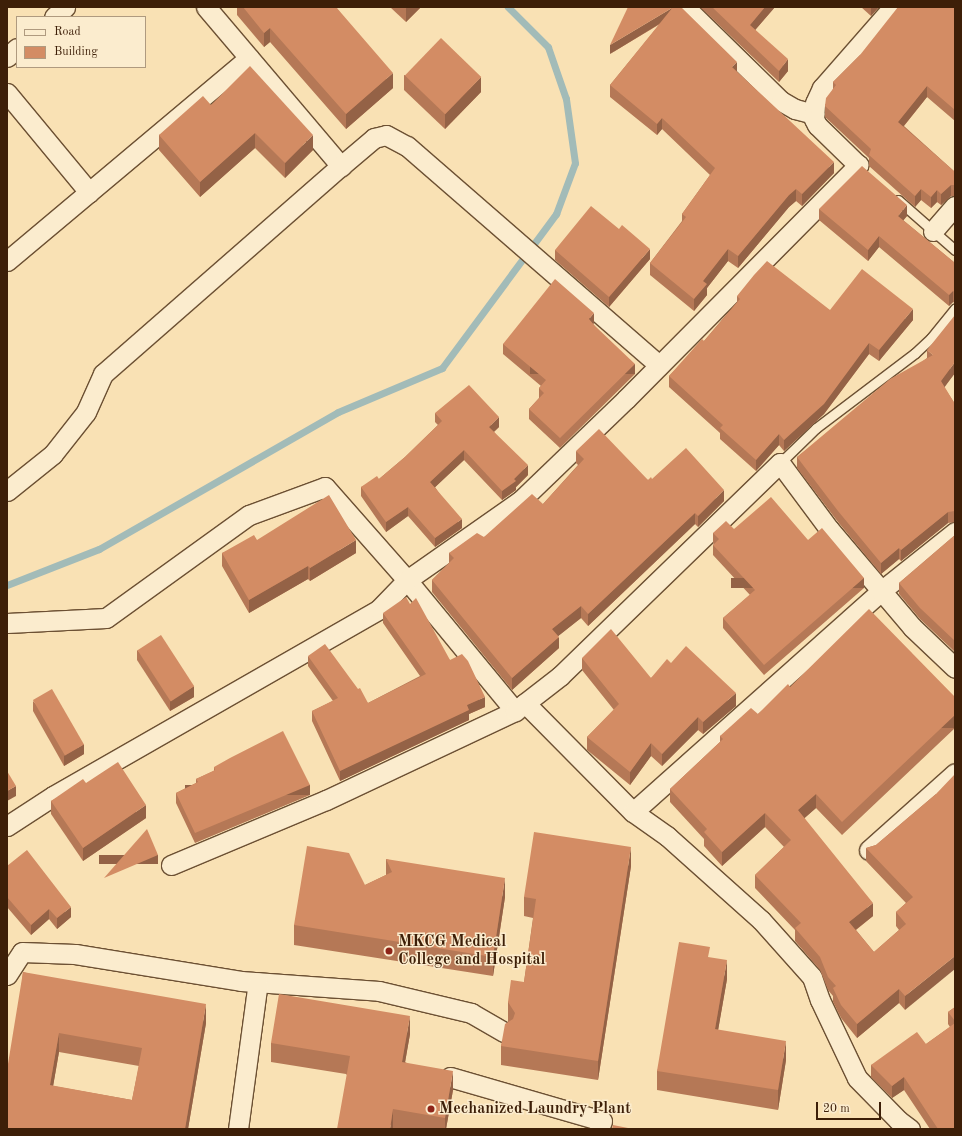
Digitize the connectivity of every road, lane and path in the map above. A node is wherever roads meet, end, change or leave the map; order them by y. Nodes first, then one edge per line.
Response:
1 (65, 7) edge
2 (206, 7) edge
3 (685, 7) edge
4 (893, 7) edge
5 (55, 16) edge
6 (16, 49) edge
7 (7, 57) edge
8 (249, 58) junction
9 (7, 93) edge
10 (814, 116) junction
11 (341, 166) junction
12 (89, 192) junction
13 (892, 195) edge
14 (955, 206) edge
15 (933, 231) junction
16 (955, 250) edge
17 (7, 261) edge
18 (955, 308) edge
19 (659, 365) junction
20 (780, 463) junction
21 (7, 491) edge
22 (955, 532) edge
23 (407, 580) junction
24 (881, 591) junction
25 (7, 623) edge
26 (955, 668) edge
27 (520, 707) junction
28 (955, 773) edge
29 (633, 812) junction
30 (7, 826) edge
31 (869, 850) edge
32 (170, 865) dead end
33 (7, 975) edge
34 (258, 982) junction
35 (504, 1032) edge
36 (450, 1077) edge
37 (238, 1129) edge
38 (599, 1129) edge
39 (910, 1129) edge

1 - 5 street
2 - 8 street
3 - 10 street
4 - 10 street
6 - 7 street
8 - 11 street
8 - 12 street
9 - 12 street
10 - 19 street
11 - 19 street
11 - 21 street
12 - 17 street
13 - 15 lane
14 - 15 street
15 - 16 lane
18 - 20 lane
19 - 23 street
20 - 24 street
20 - 27 street
22 - 24 street
23 - 25 street
23 - 27 street
23 - 30 street
24 - 26 street
24 - 29 street
27 - 29 street
27 - 32 street
28 - 31 street
29 - 39 street
33 - 34 street
34 - 35 street
34 - 37 street
36 - 38 street

